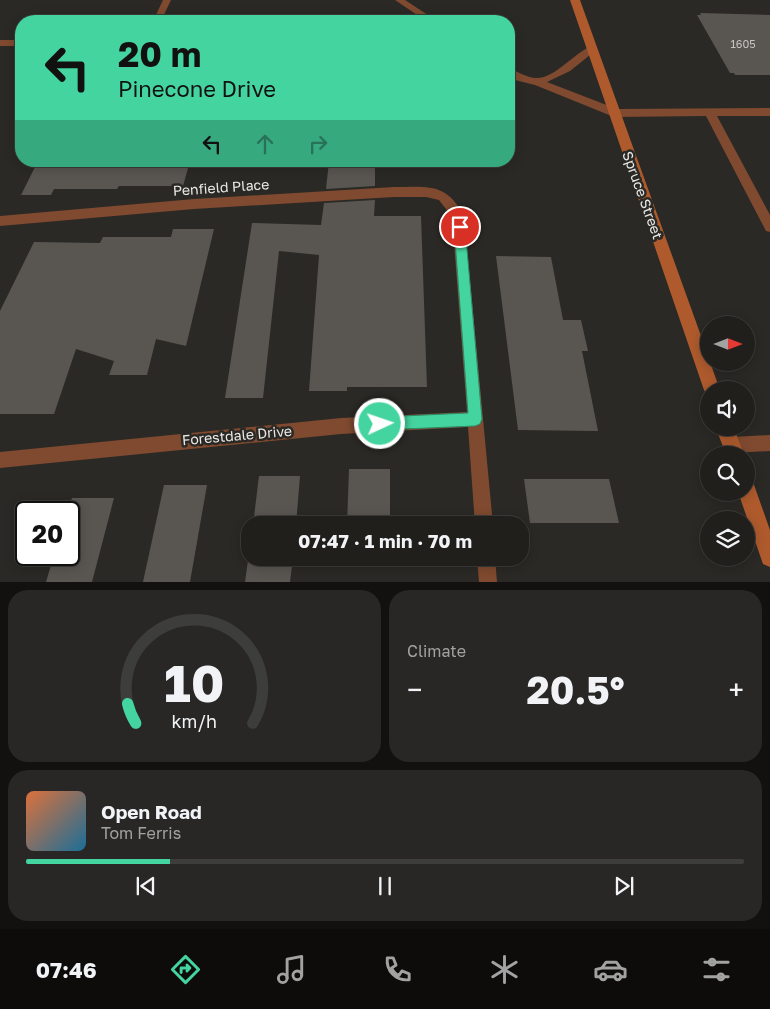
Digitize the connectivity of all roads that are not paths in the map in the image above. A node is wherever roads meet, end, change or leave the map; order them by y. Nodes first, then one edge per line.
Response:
1 (167, 0) edge
2 (399, 0) edge
3 (575, 0) edge
4 (160, 15) edge
5 (423, 15) edge
6 (0, 43) edge
7 (15, 43) edge
8 (592, 49) junction
9 (515, 76) edge
10 (538, 82) junction
11 (614, 112) junction
12 (770, 112) edge
13 (710, 113) junction
14 (0, 221) edge
15 (770, 227) edge
16 (709, 381) edge
17 (475, 419) junction
18 (770, 443) edge
19 (754, 446) edge
20 (0, 460) edge
21 (750, 501) edge
22 (483, 516) edge
23 (770, 557) edge
24 (487, 566) edge
25 (488, 582) edge

1 - 4 lane
2 - 5 lane
3 - 8 main road, Spruce Street
6 - 7 lane
8 - 10 lane
8 - 11 main road, Spruce Street
9 - 10 lane
10 - 11 lane
11 - 13 lane
11 - 16 main road, Spruce Street
12 - 13 lane
13 - 15 lane
14 - 17 lane, Penfield Place
17 - 20 lane, Forestdale Drive
17 - 22 lane
18 - 19 lane
21 - 23 main road
24 - 25 lane

